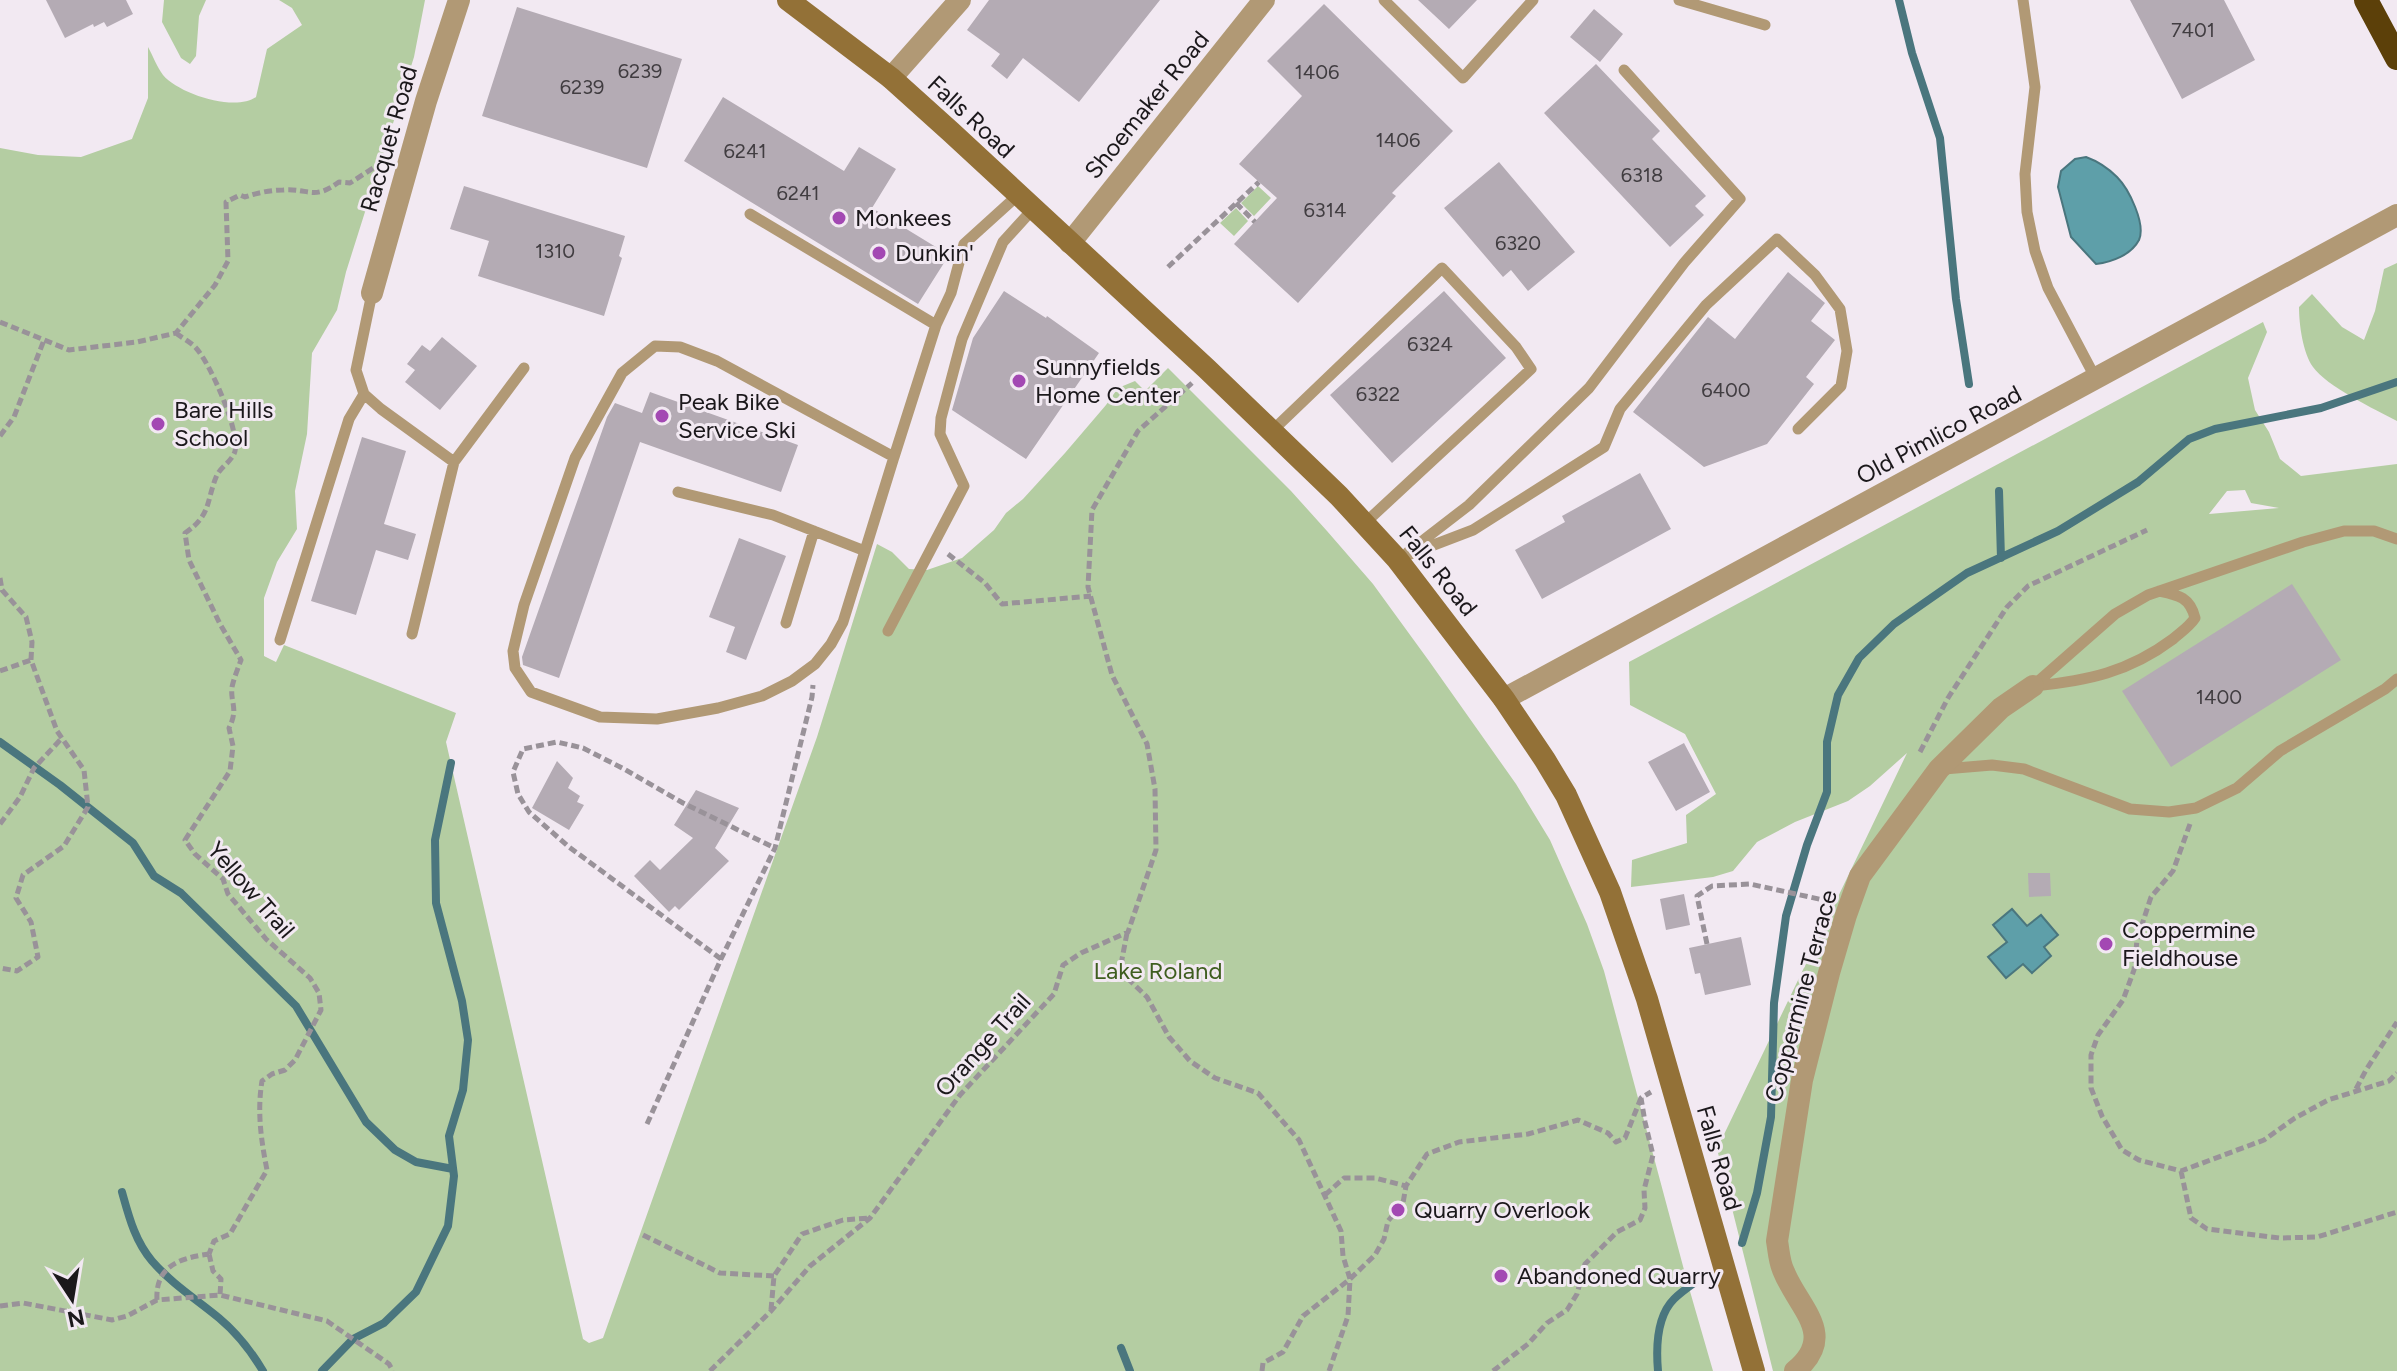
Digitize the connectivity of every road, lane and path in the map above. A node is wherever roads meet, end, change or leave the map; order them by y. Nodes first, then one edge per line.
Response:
1 (459, 0) edge
2 (788, 0) edge
3 (960, 0) edge
4 (1264, 0) edge
5 (1384, 0) edge
6 (1533, 0) edge
7 (1679, 0) edge
8 (2023, 0) edge
9 (2366, 0) edge
10 (1765, 25) dead end
11 (2397, 58) edge
12 (1624, 70) dead end
13 (891, 78) junction
14 (410, 155) junction
15 (1259, 182) dead end
16 (1025, 202) junction
17 (1236, 203) junction
18 (750, 214) dead end
19 (2397, 215) edge
20 (1255, 222) dead end
21 (1070, 243) junction
22 (1168, 267) dead end
23 (372, 293) joint
24 (0, 322) edge
25 (936, 325) junction
26 (176, 333) junction
27 (44, 340) junction
28 (524, 368) dead end
29 (1207, 369) junction
30 (2096, 379) junction
31 (364, 394) junction
32 (1798, 429) dead end
33 (1272, 431) junction
34 (0, 436) edge
35 (894, 457) junction
36 (454, 462) junction
37 (678, 492) dead end
38 (1365, 523) junction
39 (2147, 530) dead end
40 (814, 531) junction
41 (2397, 539) edge
42 (933, 545) junction
43 (865, 551) junction
44 (1397, 559) junction
45 (0, 578) edge
46 (2159, 591) junction
47 (1091, 596) junction
48 (786, 623) dead end
49 (888, 631) dead end
50 (412, 634) dead end
51 (280, 640) dead end
52 (31, 660) junction
53 (815, 664) junction
54 (0, 671) edge
55 (2397, 679) edge
56 (2033, 686) junction
57 (1504, 699) junction
58 (62, 738) junction
59 (1916, 761) dead end
60 (1939, 769) junction
61 (2196, 808) junction
62 (0, 824) edge
63 (775, 848) junction
64 (1805, 895) dead end
65 (1128, 932) junction
66 (1707, 944) dead end
67 (721, 959) junction
68 (0, 968) edge
69 (2397, 1022) edge
70 (2397, 1073) edge
71 (1672, 1087) junction
72 (2356, 1090) junction
73 (1641, 1098) junction
74 (647, 1124) dead end
75 (2181, 1171) junction
76 (1406, 1186) junction
77 (1325, 1195) junction
78 (2397, 1212) edge
79 (870, 1218) junction
80 (643, 1235) dead end
81 (209, 1254) junction
82 (774, 1276) junction
83 (1350, 1279) junction
84 (220, 1295) junction
85 (157, 1300) junction
86 (0, 1306) edge
87 (770, 1312) junction
88 (393, 1371) edge
89 (710, 1371) edge
90 (1262, 1371) edge
91 (1329, 1371) edge
92 (1493, 1371) edge
93 (1754, 1371) edge
94 (1795, 1371) edge

1 - 14 street, Racquet Road
2 - 13 main road, Falls Road
3 - 13 street
4 - 21 street, Shoemaker Road
5 - 6 lane
7 - 10 lane
8 - 30 lane
9 - 11 highway
12 - 44 lane
13 - 16 main road, Falls Road
14 - 23 street, Racquet Road
14 - 26 path
15 - 17 path
16 - 21 main road, Falls Road
16 - 25 lane
16 - 42 lane
17 - 20 path
17 - 22 path
18 - 25 lane
19 - 30 street, Old Pimlico Road
21 - 29 main road, Falls Road
23 - 31 lane
24 - 27 path
25 - 35 lane
26 - 27 path
26 - 81 path, Yellow Trail
27 - 34 path
28 - 36 lane
29 - 33 main road, Falls Road
29 - 47 path
30 - 57 street, Old Pimlico Road
31 - 36 lane
31 - 51 lane
32 - 44 lane
33 - 38 main road, Falls Road
33 - 38 lane
35 - 43 lane
35 - 53 lane
36 - 50 lane
37 - 40 lane
38 - 44 main road, Falls Road
39 - 59 path
40 - 43 lane
40 - 48 lane
41 - 46 lane
42 - 47 path
42 - 49 lane
43 - 53 lane
44 - 57 main road, Falls Road
45 - 52 path
46 - 56 lane
46 - 56 lane
47 - 65 path
52 - 54 path
52 - 58 path
53 - 63 path
55 - 61 lane
56 - 60 street, Coppermine Terrace
57 - 71 main road, Falls Road
58 - 62 path
58 - 68 path
60 - 61 lane
60 - 94 street, Coppermine Terrace
61 - 75 path
63 - 67 path
63 - 67 path
64 - 66 path
65 - 77 path
65 - 79 path, Orange Trail
67 - 74 path
69 - 72 path
70 - 72 path
71 - 73 path
71 - 93 main road, Falls Road
72 - 75 path
73 - 76 path
73 - 92 path
75 - 78 path
76 - 77 path
76 - 83 path
77 - 83 path
79 - 82 path
79 - 87 path, Orange Trail
80 - 82 path
81 - 84 path
81 - 85 path, Yellow Trail
82 - 87 path
83 - 90 path
83 - 91 path
84 - 85 path
84 - 88 path
85 - 86 path
87 - 89 path, Orange Trail

